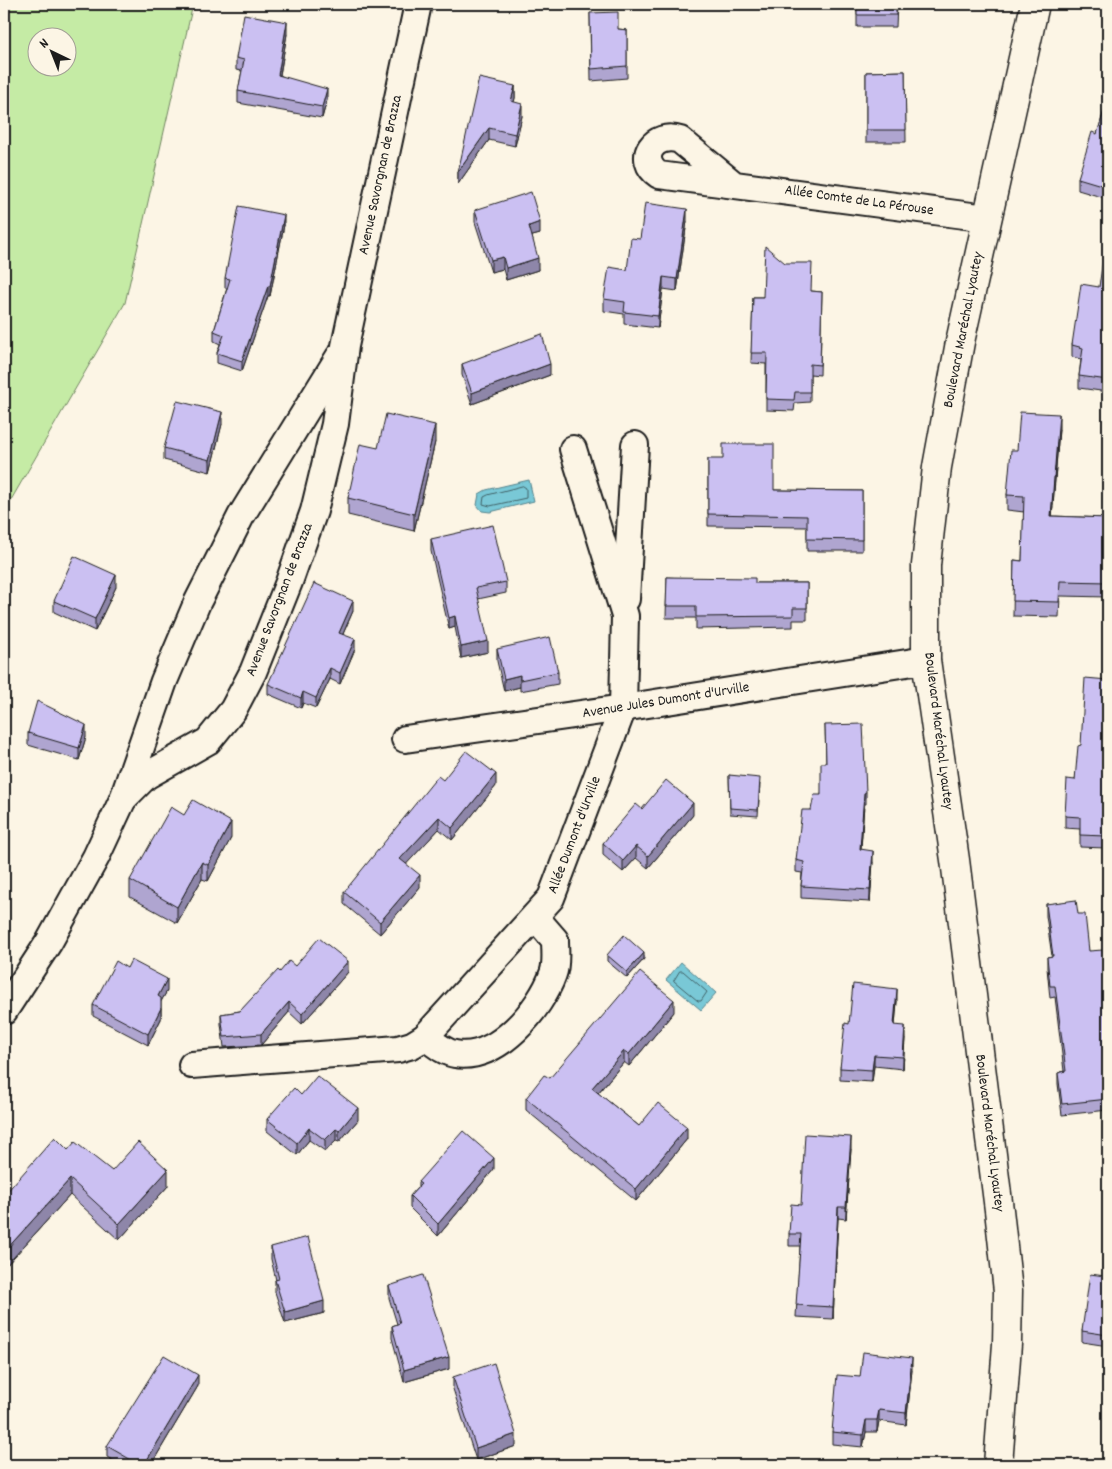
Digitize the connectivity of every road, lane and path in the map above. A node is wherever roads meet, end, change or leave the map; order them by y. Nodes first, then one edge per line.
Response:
1 (418, 4) edge
2 (1036, 4) edge
3 (732, 184) dead end
4 (987, 218) junction
5 (345, 346) junction
6 (635, 445) dead end
7 (573, 449) dead end
8 (625, 616) junction
9 (926, 660) junction
10 (623, 708) junction
11 (405, 739) dead end
12 (123, 799) junction
13 (536, 918) junction
14 (4, 1011) edge
15 (425, 1037) junction
16 (192, 1065) dead end
17 (998, 1465) edge

1 - 5 street, Avenue Savorgnan de Brazza
2 - 4 main road, Boulevard Maréchal Lyautey
3 - 4 street, Allée Comte de La Pérouse
4 - 9 main road, Boulevard Maréchal Lyautey
5 - 12 street, Avenue Savorgnan de Brazza
5 - 12 street, Avenue Savorgnan de Brazza
6 - 8 street
7 - 8 street, Allée Dumont d'Urville
8 - 10 street, Allée Dumont d'Urville
9 - 10 street, Avenue Jules Dumont d'Urville
9 - 17 main road, Boulevard Maréchal Lyautey
10 - 11 street, Avenue Jules Dumont d'Urville
10 - 13 street, Allée Dumont d'Urville
12 - 14 street, Avenue Savorgnan de Brazza
13 - 15 street, Allée Dumont d'Urville
13 - 15 street
15 - 16 street, Allée Dumont d'Urville

